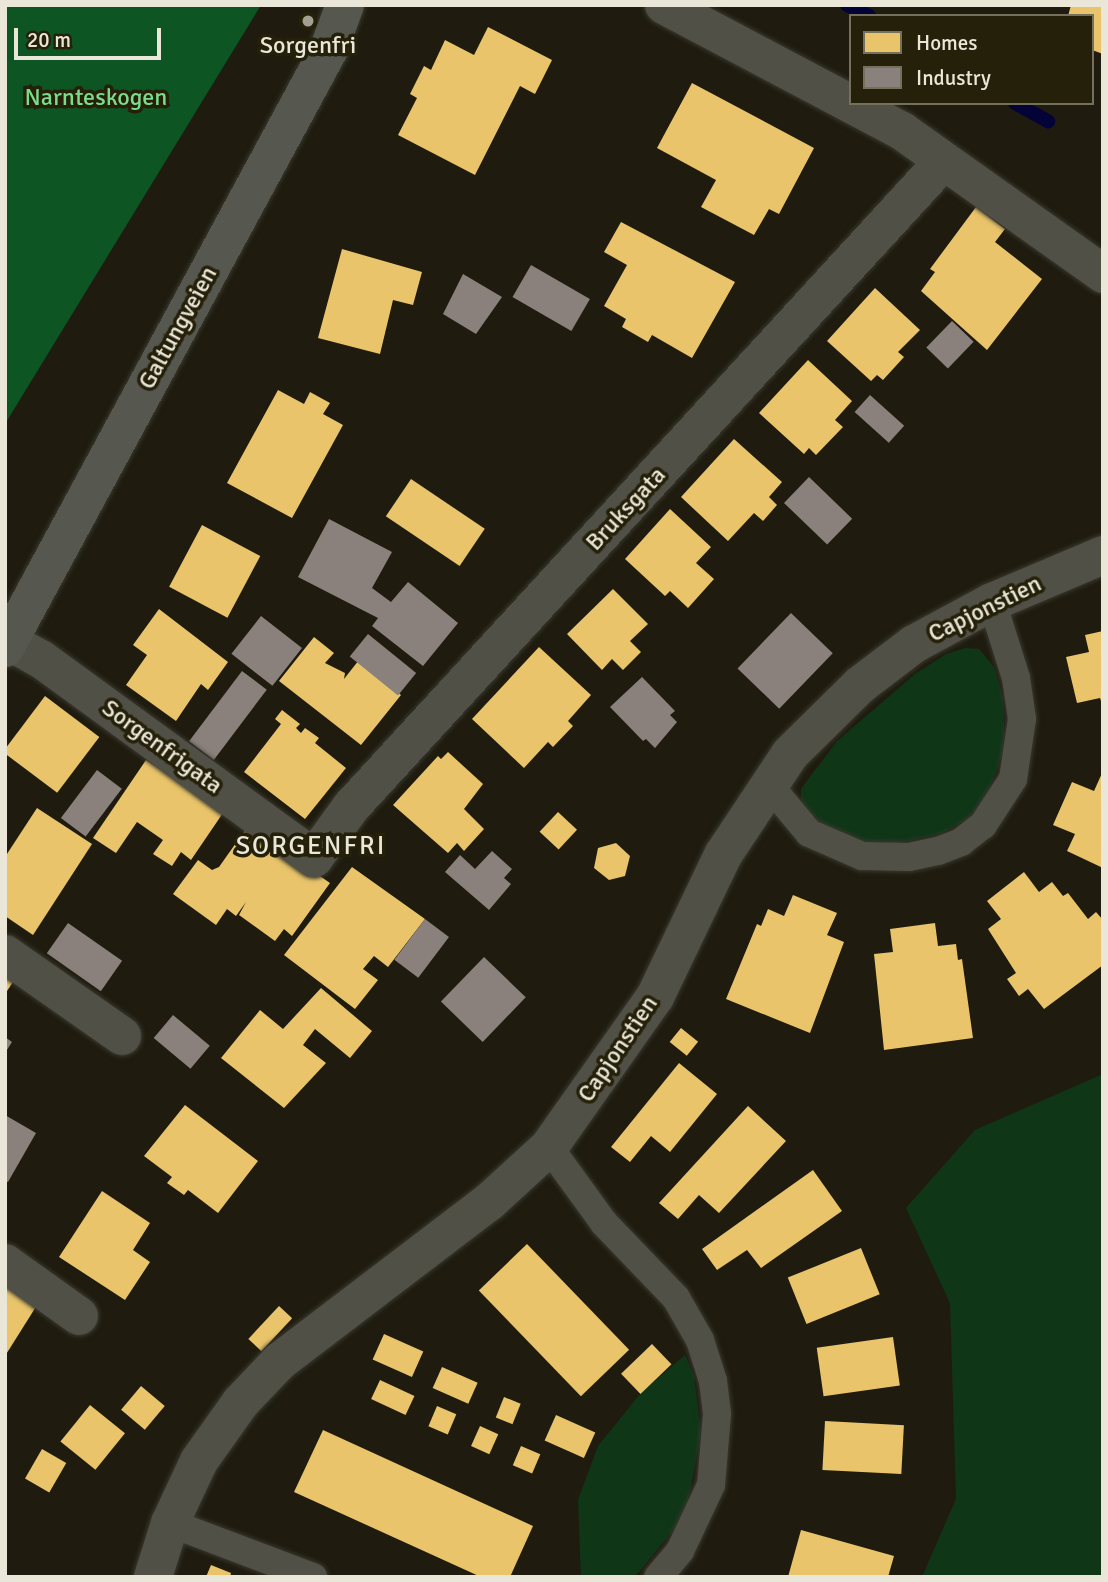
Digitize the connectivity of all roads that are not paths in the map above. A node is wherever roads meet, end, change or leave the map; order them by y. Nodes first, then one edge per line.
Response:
1 (345, 5) edge
2 (664, 5) edge
3 (849, 103) edge
4 (853, 105) edge
5 (942, 163) junction
6 (1103, 274) edge
7 (1103, 555) edge
8 (992, 602) junction
9 (7, 645) edge
10 (769, 785) junction
11 (314, 858) joint
12 (5, 954) edge
13 (122, 1036) dead end
14 (549, 1147) junction
15 (5, 1264) edge
16 (79, 1315) dead end
17 (170, 1522) junction
18 (153, 1577) edge
19 (313, 1577) edge
20 (657, 1577) edge

1 - 9 main road, Galtungveien
2 - 3 street
4 - 5 street
5 - 6 street
5 - 11 street, Bruksgata
7 - 8 street, Capjonstien
8 - 10 street, Capjonstien
8 - 10 lane
9 - 11 street, Sorgenfrigata
10 - 14 street, Capjonstien
12 - 13 street
14 - 17 street, Capjonstien
14 - 20 lane
15 - 16 street
17 - 18 street, Capjonstien
17 - 19 lane

